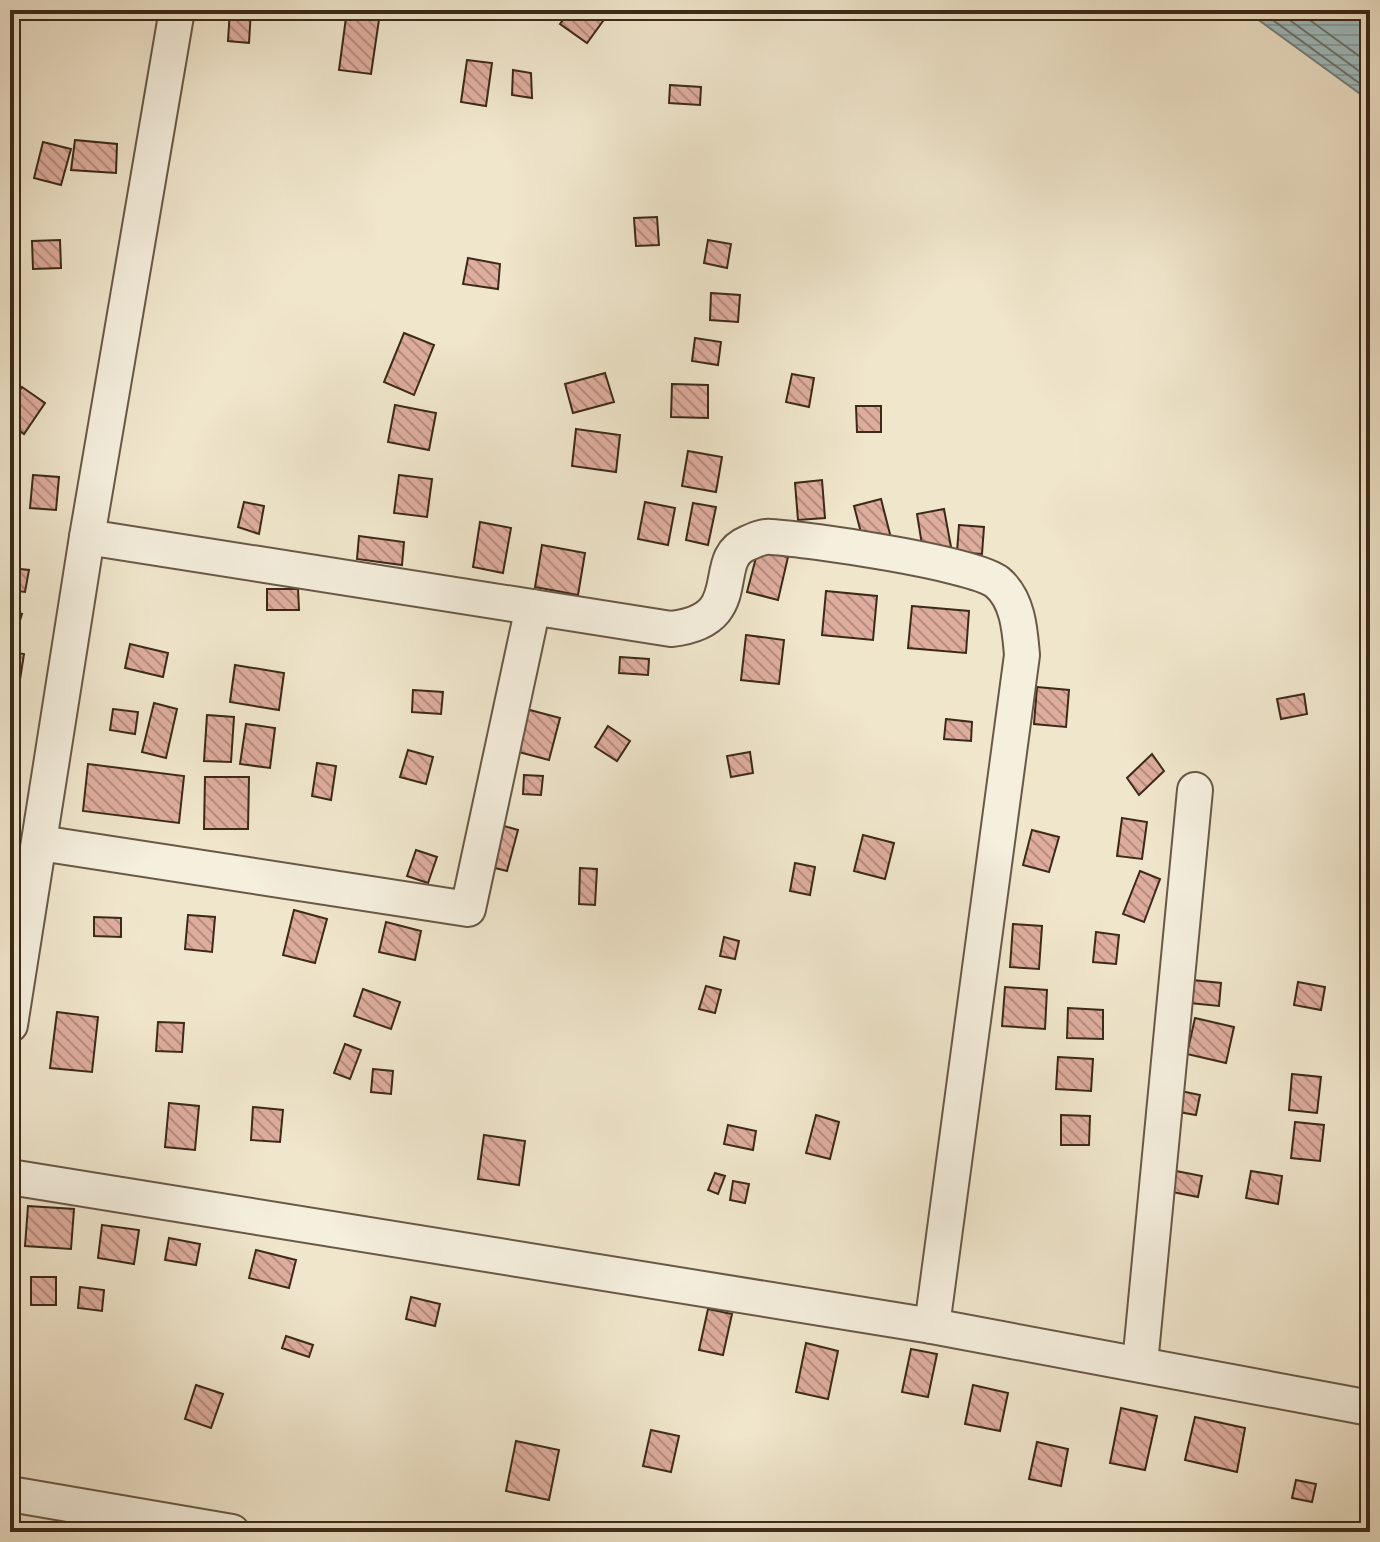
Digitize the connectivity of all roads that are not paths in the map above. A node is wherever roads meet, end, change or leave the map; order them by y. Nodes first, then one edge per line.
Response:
1 (177, 10) edge
2 (87, 537) junction
3 (533, 607) junction
4 (1195, 790) dead end
5 (40, 843) junction
6 (10, 1025) edge
7 (10, 1177) edge
8 (932, 1326) junction
9 (1140, 1364) junction
10 (1370, 1408) edge
11 (10, 1494) edge
12 (232, 1532) edge

1 - 2 street
2 - 3 street
2 - 5 street
3 - 5 street
3 - 8 street
4 - 9 street
5 - 6 street
7 - 8 street
8 - 9 street
9 - 10 street
11 - 12 street

